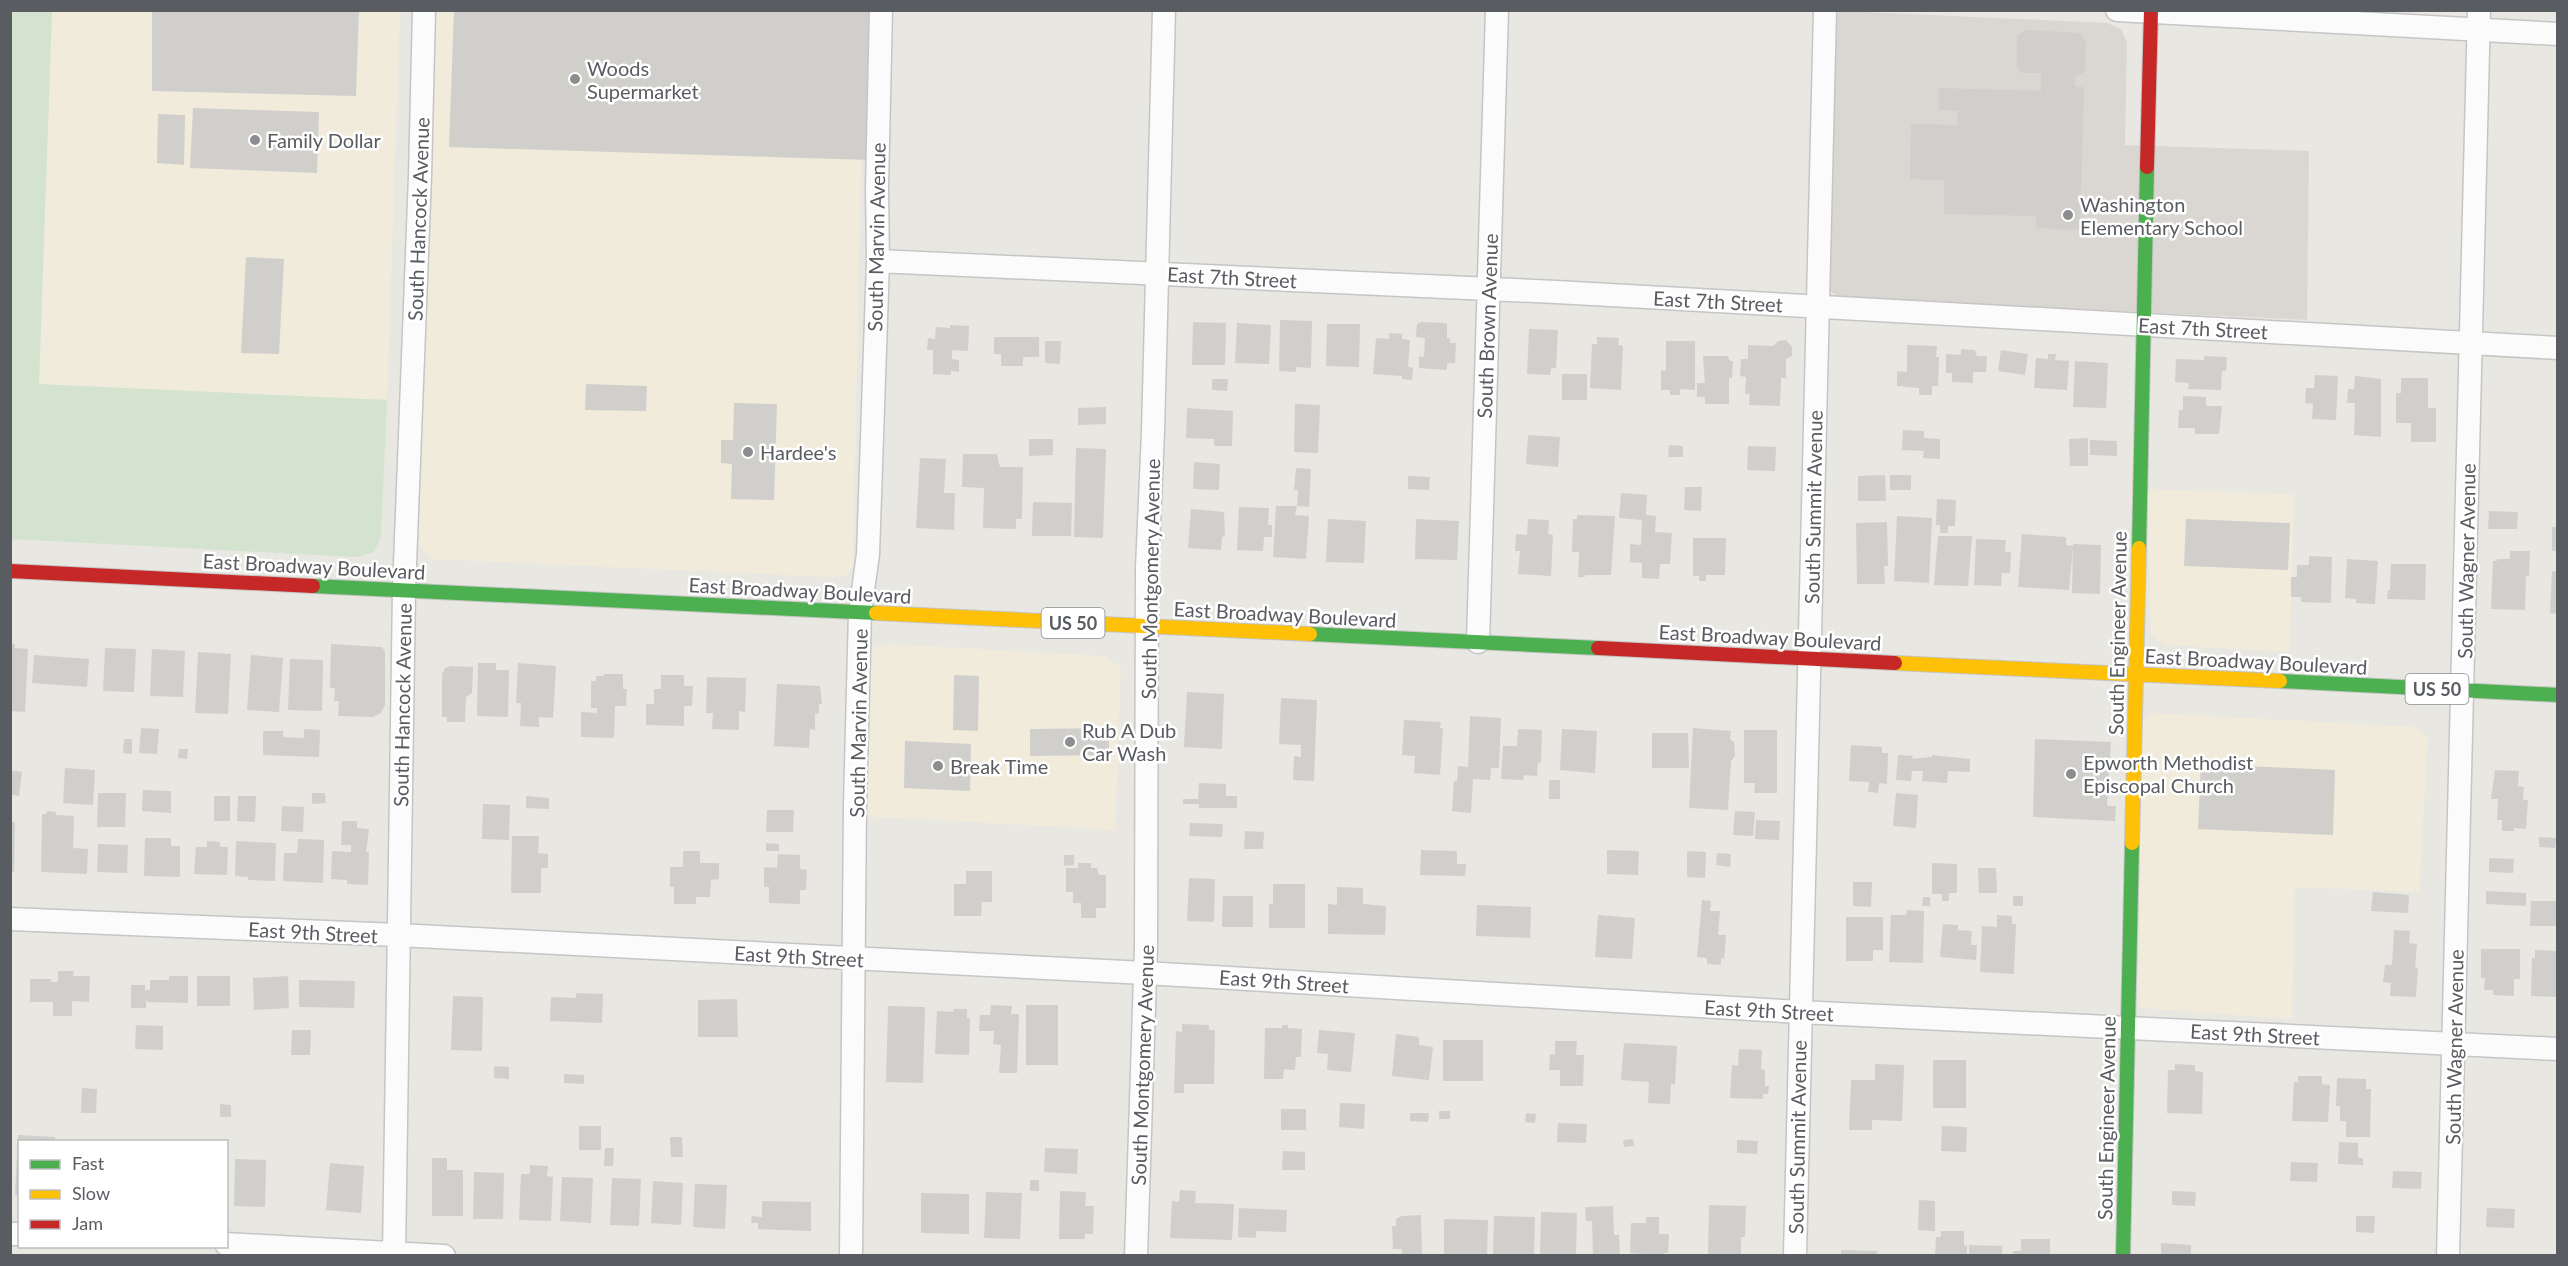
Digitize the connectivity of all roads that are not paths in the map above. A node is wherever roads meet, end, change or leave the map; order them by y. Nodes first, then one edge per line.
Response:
1 (424, 10) edge
2 (881, 10) edge
3 (1164, 10) edge
4 (1497, 10) edge
5 (1825, 10) edge
6 (2117, 10) edge
7 (2151, 11) edge
8 (2479, 20) edge
9 (2558, 34) edge
10 (878, 261) junction
11 (1157, 273) junction
12 (1488, 290) junction
13 (1818, 307) junction
14 (2144, 325) junction
15 (2471, 343) junction
16 (2558, 348) edge
17 (10, 571) edge
18 (404, 590) junction
19 (860, 612) junction
20 (1146, 626) junction
21 (1478, 642) junction
22 (1809, 659) junction
23 (2136, 675) junction
24 (2462, 691) junction
25 (2558, 695) edge
26 (10, 919) edge
27 (398, 935) junction
28 (853, 959) junction
29 (1145, 973) junction
30 (1800, 1012) junction
31 (2128, 1028) junction
32 (2454, 1044) junction
33 (2558, 1048) edge
34 (228, 1245) edge
35 (394, 1254) edge
36 (444, 1256) edge
37 (851, 1256) edge
38 (1136, 1256) edge
39 (1795, 1256) edge
40 (2122, 1256) edge
41 (2448, 1256) edge

1 - 18 street, South Hancock Avenue
2 - 10 street, South Marvin Avenue
3 - 11 street, South Montgomery Avenue
4 - 12 street, South Brown Avenue
5 - 13 street, South Summit Avenue
6 - 7 street
7 - 8 street
7 - 14 main road, South Engineer Avenue
8 - 9 street
8 - 15 street, South Wagner Avenue
10 - 11 street, East 7th Street
10 - 19 street, South Marvin Avenue
11 - 12 street, East 7th Street
11 - 20 street, South Montgomery Avenue
12 - 13 street, East 7th Street
12 - 21 street, South Brown Avenue
13 - 14 street, East 7th Street
13 - 22 street, South Summit Avenue
14 - 15 street, East 7th Street
14 - 23 main road, South Engineer Avenue
15 - 16 street, East 7th Street
15 - 24 street, South Wagner Avenue
17 - 18 main road, East Broadway Boulevard / US 50
18 - 19 main road, East Broadway Boulevard / US 50
18 - 27 street, South Hancock Avenue
19 - 20 main road, East Broadway Boulevard / US 50
19 - 28 street, South Marvin Avenue
20 - 21 main road, East Broadway Boulevard / US 50
20 - 29 street, South Montgomery Avenue
21 - 22 main road, East Broadway Boulevard / US 50
22 - 23 main road, East Broadway Boulevard / US 50
22 - 30 street, South Summit Avenue
23 - 24 main road, East Broadway Boulevard / US 50
23 - 31 main road, South Engineer Avenue
24 - 25 main road, East Broadway Boulevard / US 50
24 - 32 street, South Wagner Avenue
26 - 27 street, East 9th Street
27 - 28 street, East 9th Street
27 - 35 street, South Hancock Avenue
28 - 29 street, East 9th Street
28 - 37 street, South Marvin Avenue
29 - 30 street, East 9th Street
29 - 38 street, South Montgomery Avenue
30 - 31 street, East 9th Street
30 - 39 street, South Summit Avenue
31 - 32 street, East 9th Street
31 - 40 main road, South Engineer Avenue
32 - 33 street, East 9th Street
32 - 41 street, South Wagner Avenue
34 - 35 street
35 - 36 street

